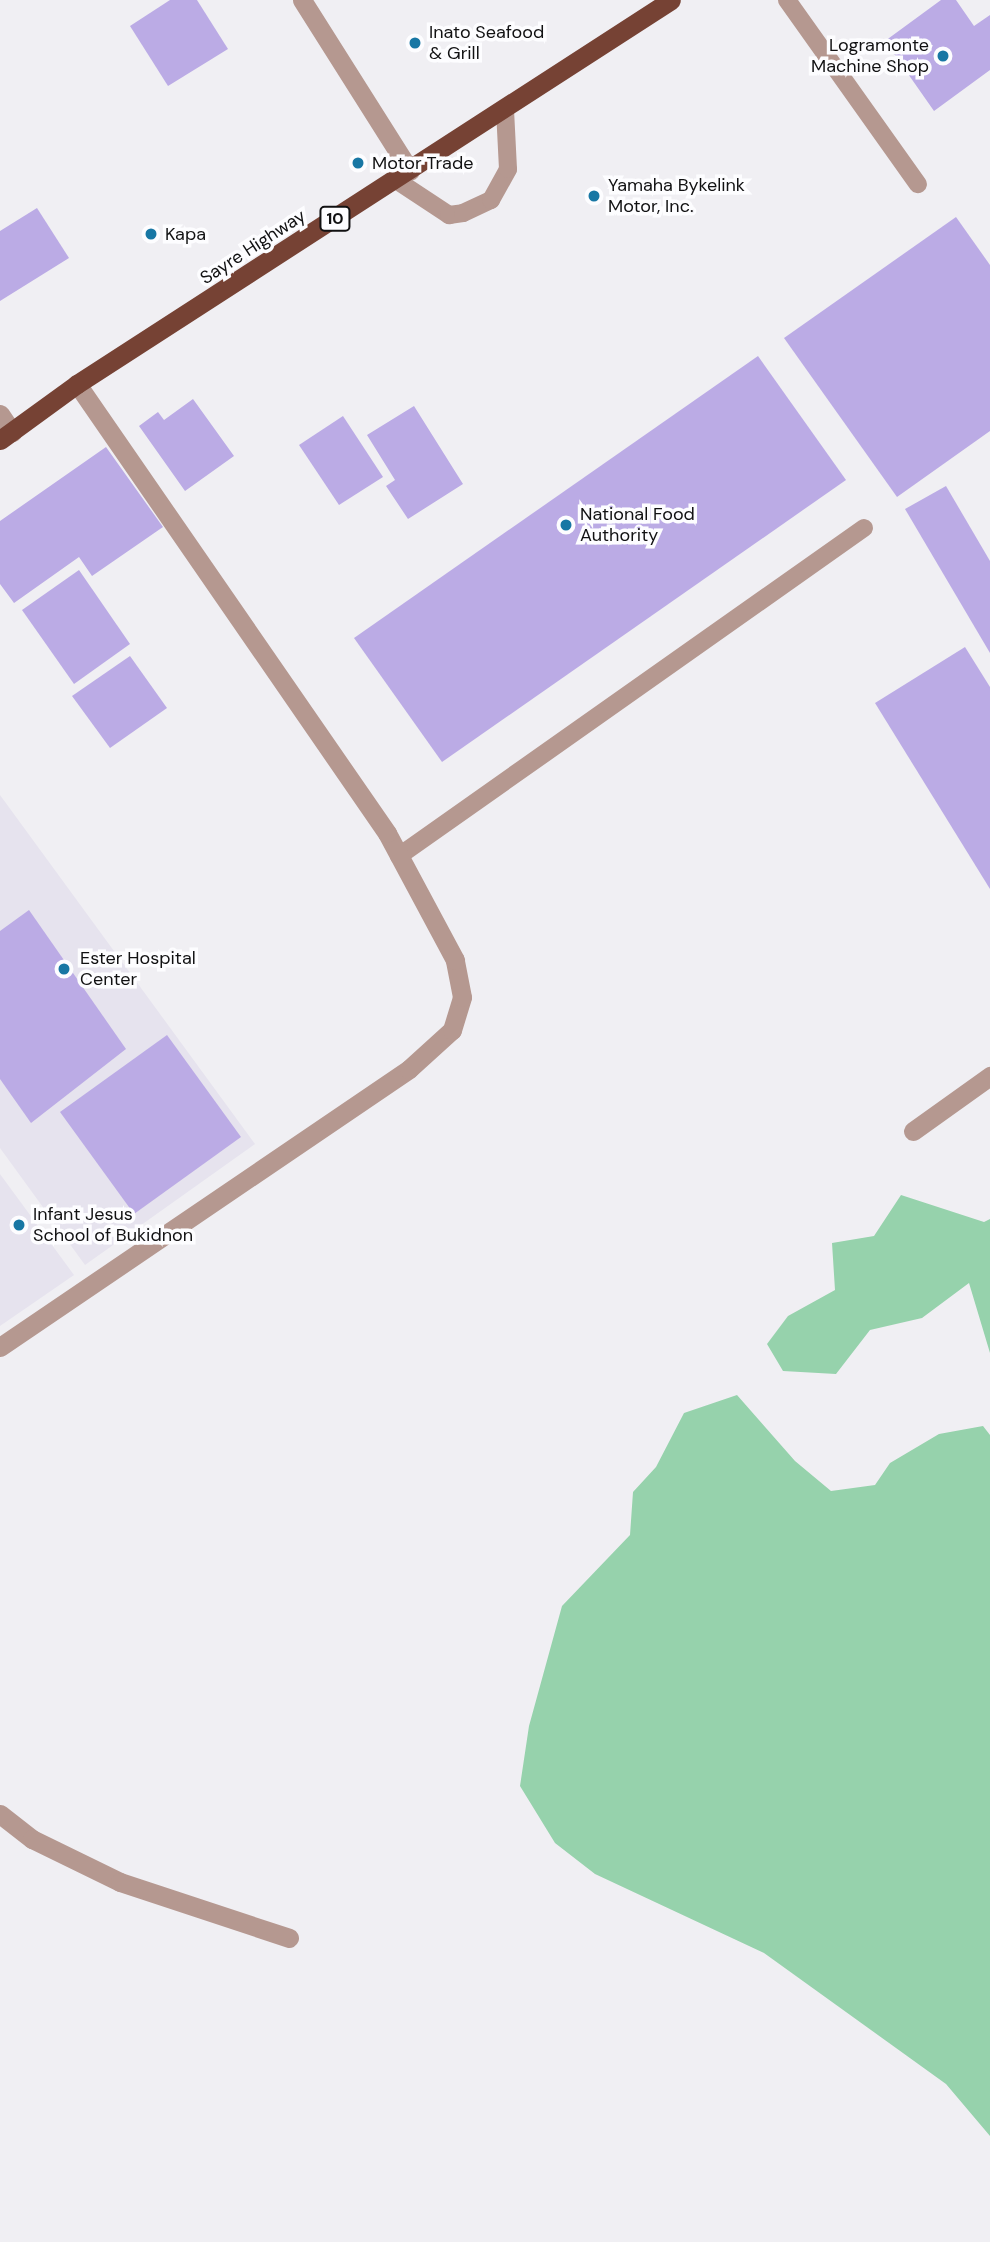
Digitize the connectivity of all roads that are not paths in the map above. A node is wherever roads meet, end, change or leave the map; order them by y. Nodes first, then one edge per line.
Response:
1 (302, 0) edge
2 (671, 0) edge
3 (788, 0) edge
4 (505, 109) junction
5 (403, 175) junction
6 (918, 184) dead end
7 (77, 384) junction
8 (0, 414) edge
9 (6, 436) edge
10 (864, 528) dead end
11 (399, 856) junction
12 (990, 1076) edge
13 (913, 1131) dead end
14 (0, 1347) edge
15 (0, 1814) edge
16 (289, 1938) dead end

1 - 5 street
2 - 4 highway, Sayre Highway / 10
3 - 6 lane
4 - 5 highway, Sayre Highway / 10
4 - 5 lane
5 - 7 highway, Sayre Highway / 10
7 - 9 highway, Sayre Highway / 10
7 - 11 street
8 - 9 street
10 - 11 lane
11 - 14 street
12 - 13 street
15 - 16 street

